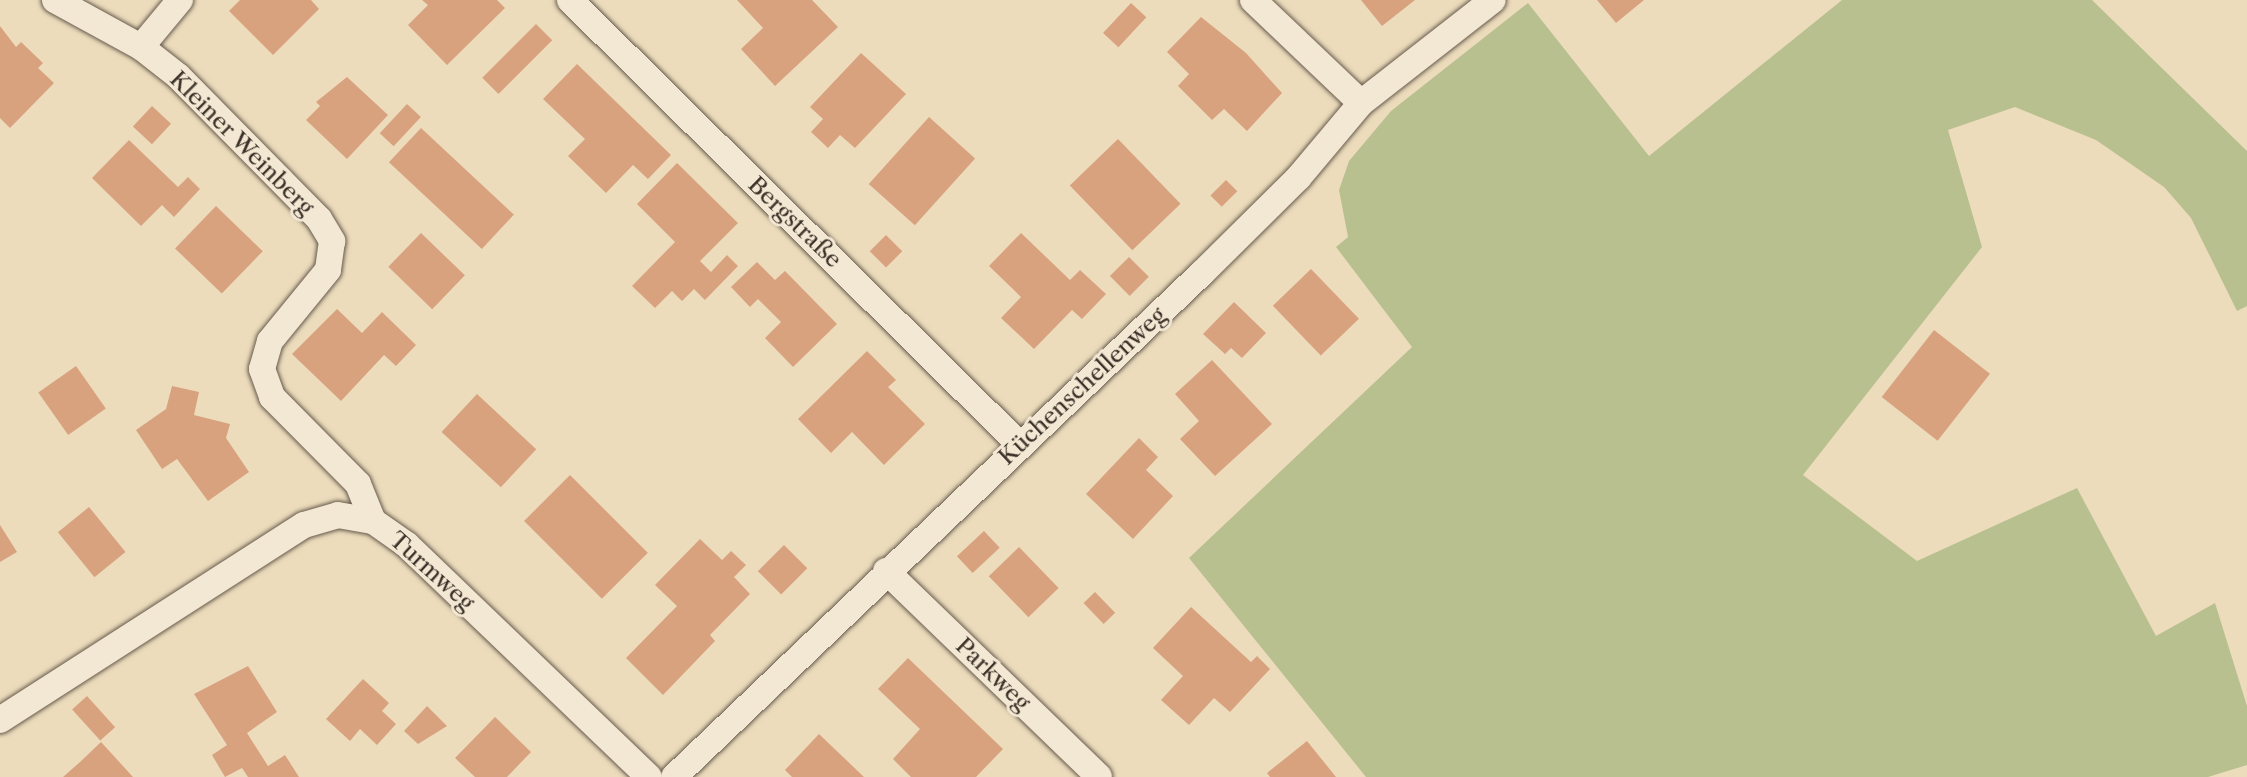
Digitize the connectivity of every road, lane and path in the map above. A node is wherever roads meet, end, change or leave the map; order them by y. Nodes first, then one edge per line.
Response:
1 (55, 0) edge
2 (180, 0) edge
3 (570, 0) edge
4 (1253, 0) edge
5 (1493, 0) edge
6 (141, 47) junction
7 (1361, 103) junction
8 (1020, 445) junction
9 (373, 521) junction
10 (886, 571) junction
11 (0, 720) edge
12 (649, 777) edge
13 (674, 777) edge
14 (1099, 777) edge

1 - 6 street, Kleiner Weinberg
2 - 6 street
3 - 8 street, Bergstraße
4 - 7 street
5 - 7 street, Küchenschellenweg
6 - 9 street, Kleiner Weinberg
7 - 8 street, Küchenschellenweg
8 - 10 street, Küchenschellenweg
9 - 11 street, Turmweg
9 - 12 street, Turmweg
10 - 13 street, Küchenschellenweg
10 - 14 street, Parkweg

